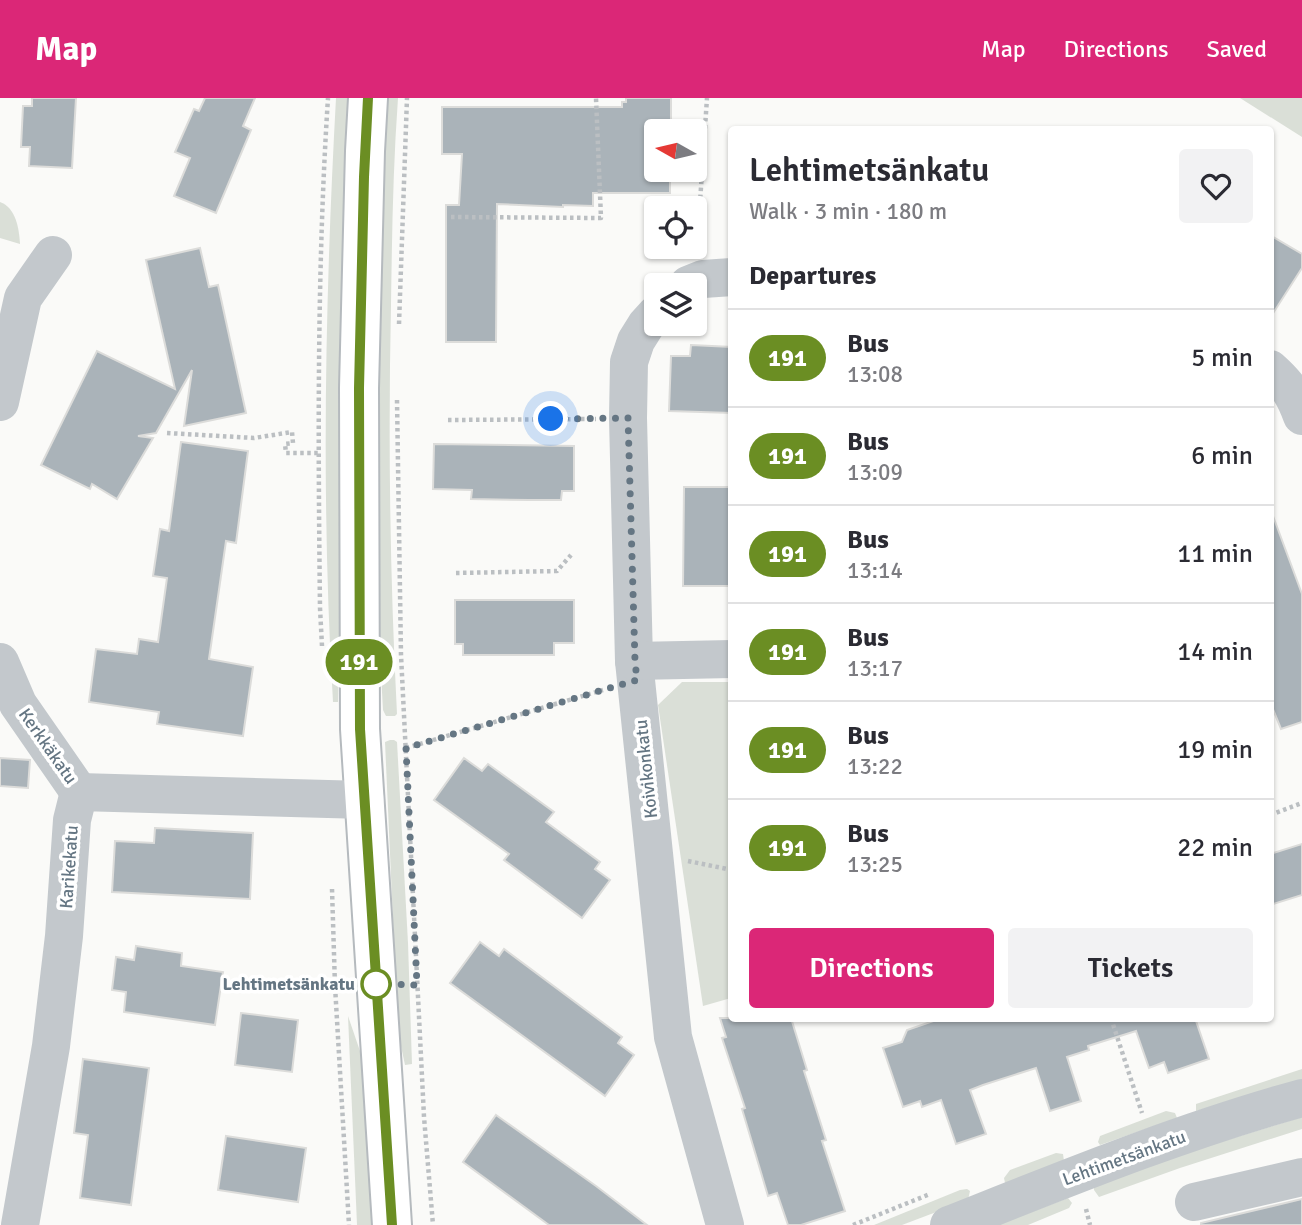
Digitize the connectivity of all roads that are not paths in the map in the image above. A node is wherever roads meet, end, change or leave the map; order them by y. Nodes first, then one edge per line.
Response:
1 (368, 98) edge
2 (53, 255) dead end
3 (728, 277) edge
4 (707, 279) edge
5 (644, 328) edge
6 (1274, 372) edge
7 (0, 402) edge
8 (1302, 416) edge
9 (728, 660) edge
10 (0, 662) edge
11 (636, 671) junction
12 (79, 792) junction
13 (365, 800) junction
14 (1302, 1098) edge
15 (1302, 1177) edge
16 (1194, 1202) dead end
17 (20, 1225) edge
18 (392, 1225) edge
19 (725, 1225) edge
20 (949, 1225) edge

1 - 13 main road
2 - 7 street
3 - 4 street
5 - 11 street, Koivikonkatu
6 - 8 street
9 - 11 street
10 - 12 street, Kerkkäkatu
11 - 19 street, Koivikonkatu
12 - 13 street
12 - 17 street, Karikekatu
13 - 18 main road
14 - 20 street, Lehtimetsänkatu
15 - 16 street

